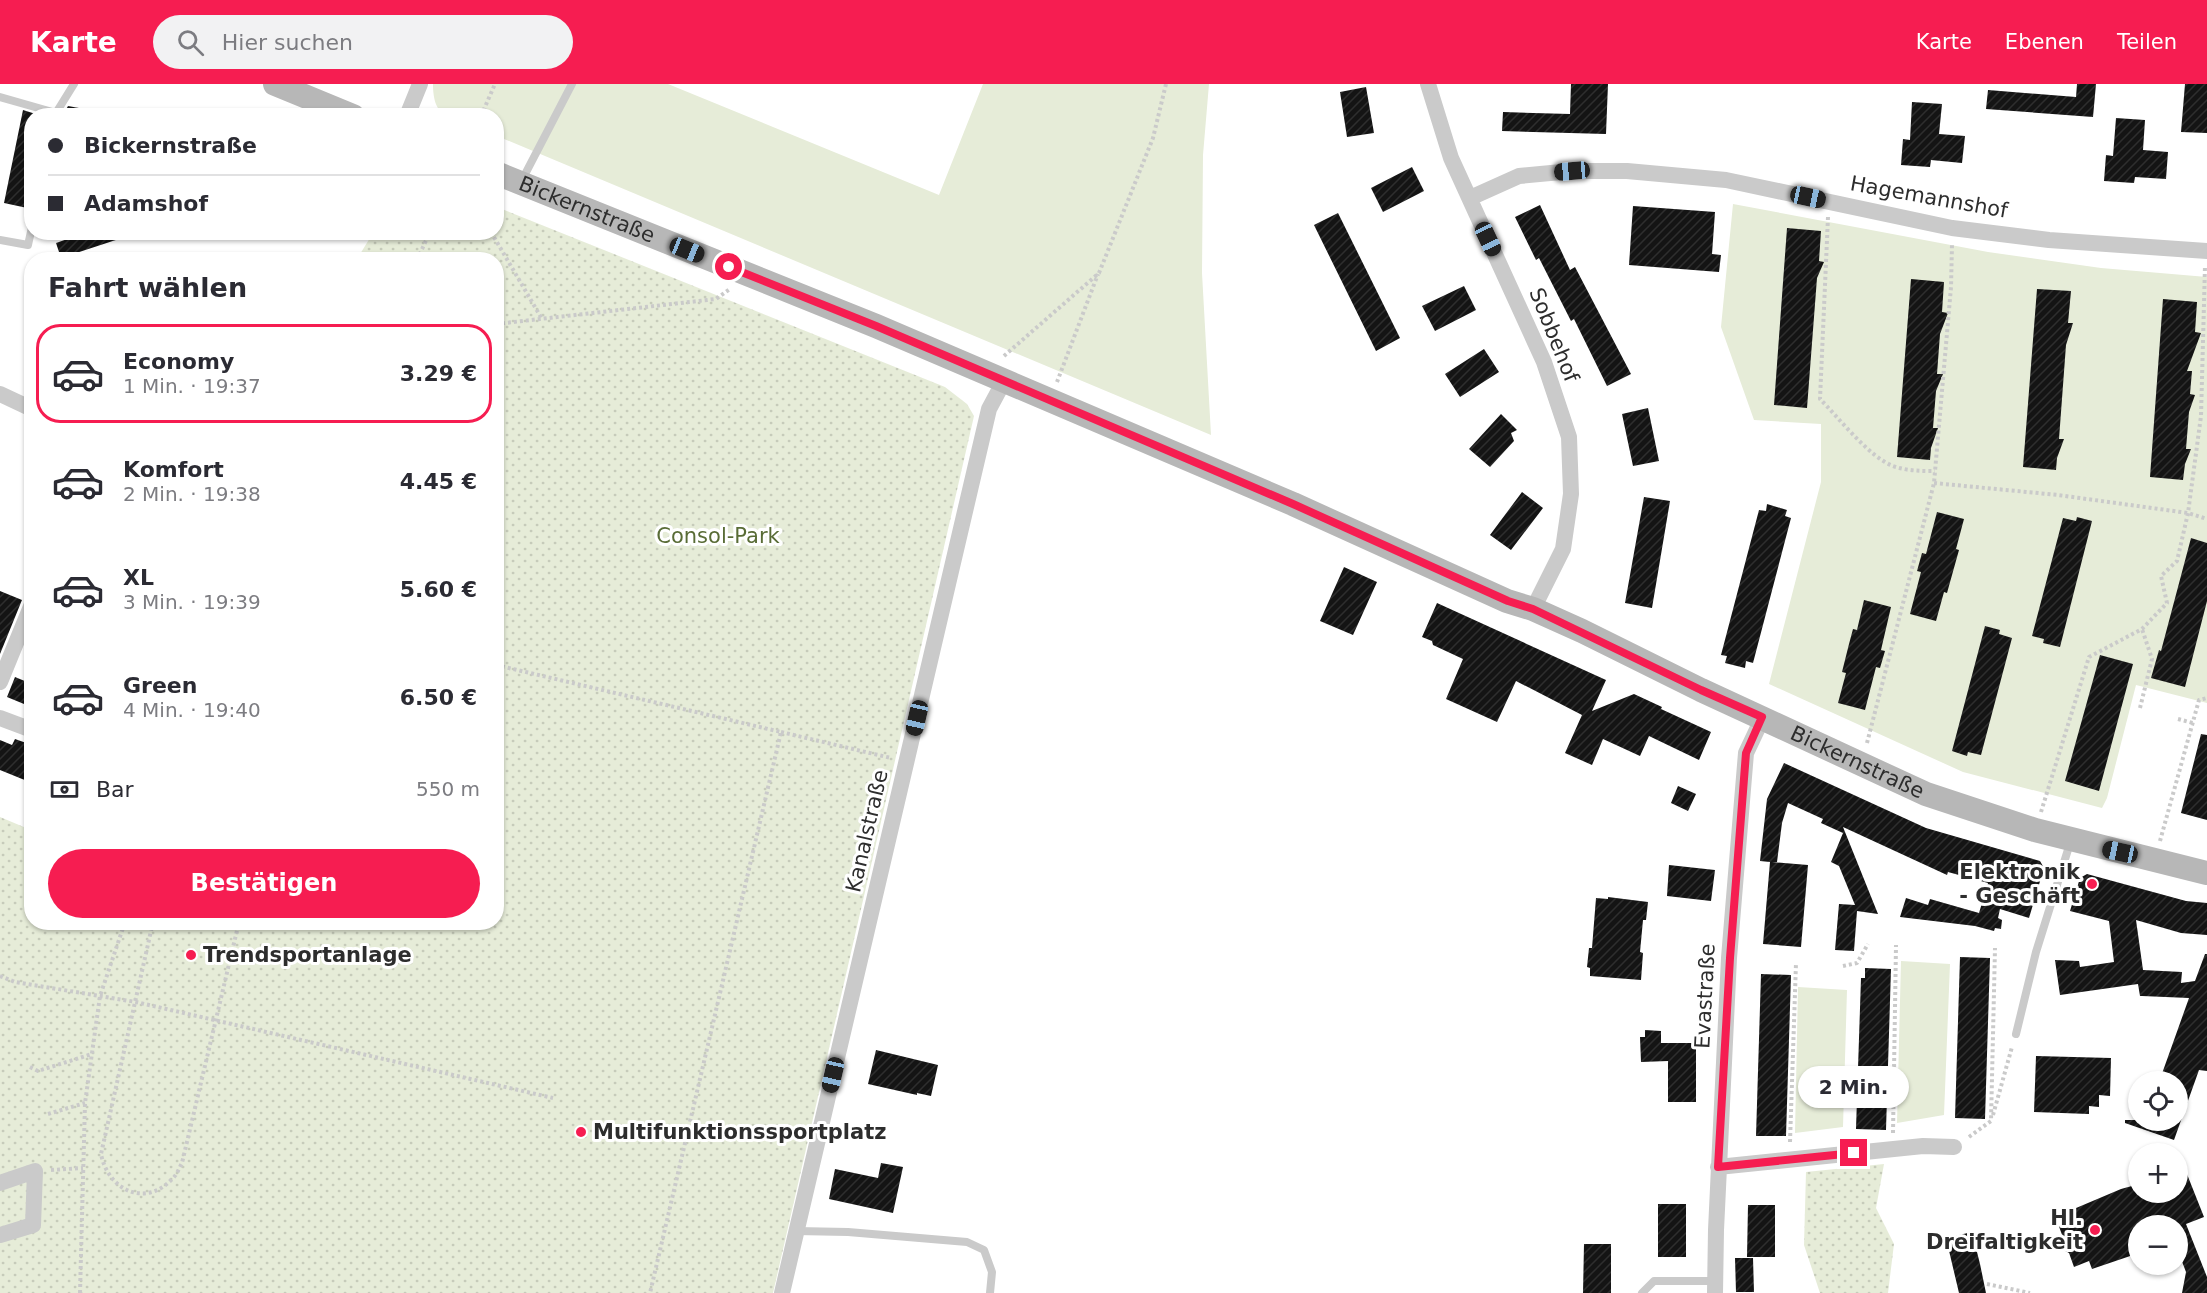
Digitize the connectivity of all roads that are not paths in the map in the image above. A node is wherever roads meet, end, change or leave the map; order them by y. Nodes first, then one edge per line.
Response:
1 (74, 84) edge
2 (275, 84) edge
3 (420, 84) edge
4 (572, 84) edge
5 (1428, 84) edge
6 (0, 97) edge
7 (36, 108) edge
8 (59, 108) edge
9 (334, 108) edge
10 (410, 108) edge
11 (504, 176) edge
12 (521, 182) junction
13 (1470, 198) junction
14 (0, 240) edge
15 (29, 240) edge
16 (2206, 251) edge
17 (994, 377) junction
18 (0, 394) edge
19 (24, 405) edge
20 (1533, 609) junction
21 (24, 631) edge
22 (0, 682) edge
23 (1762, 717) junction
24 (0, 718) edge
25 (24, 727) edge
26 (2071, 839) junction
27 (2207, 873) edge
28 (2016, 1034) road end
29 (1954, 1147) road end
30 (1718, 1167) junction
31 (0, 1183) edge
32 (796, 1231) junction
33 (0, 1235) edge
34 (1715, 1287) edge
35 (782, 1293) edge
36 (990, 1293) edge
37 (1642, 1293) edge

1 - 8 lane
2 - 9 street
3 - 10 street
4 - 12 lane
5 - 13 street, Sobbehof
6 - 7 lane
11 - 12 street, Bickernstraße
12 - 17 street, Bickernstraße
13 - 16 street, Hagemannshof
13 - 20 street, Sobbehof
14 - 15 lane
17 - 20 street, Bickernstraße
17 - 32 street, Kanalstraße
18 - 19 street
20 - 23 street, Bickernstraße
21 - 22 street
23 - 26 street, Bickernstraße
23 - 30 street, Evastraße
24 - 25 street
26 - 27 street, Bickernstraße
26 - 28 lane
29 - 30 street
30 - 34 street, Evastraße
31 - 33 street
32 - 35 street, Kanalstraße
32 - 36 lane
34 - 37 lane, Evastraße

